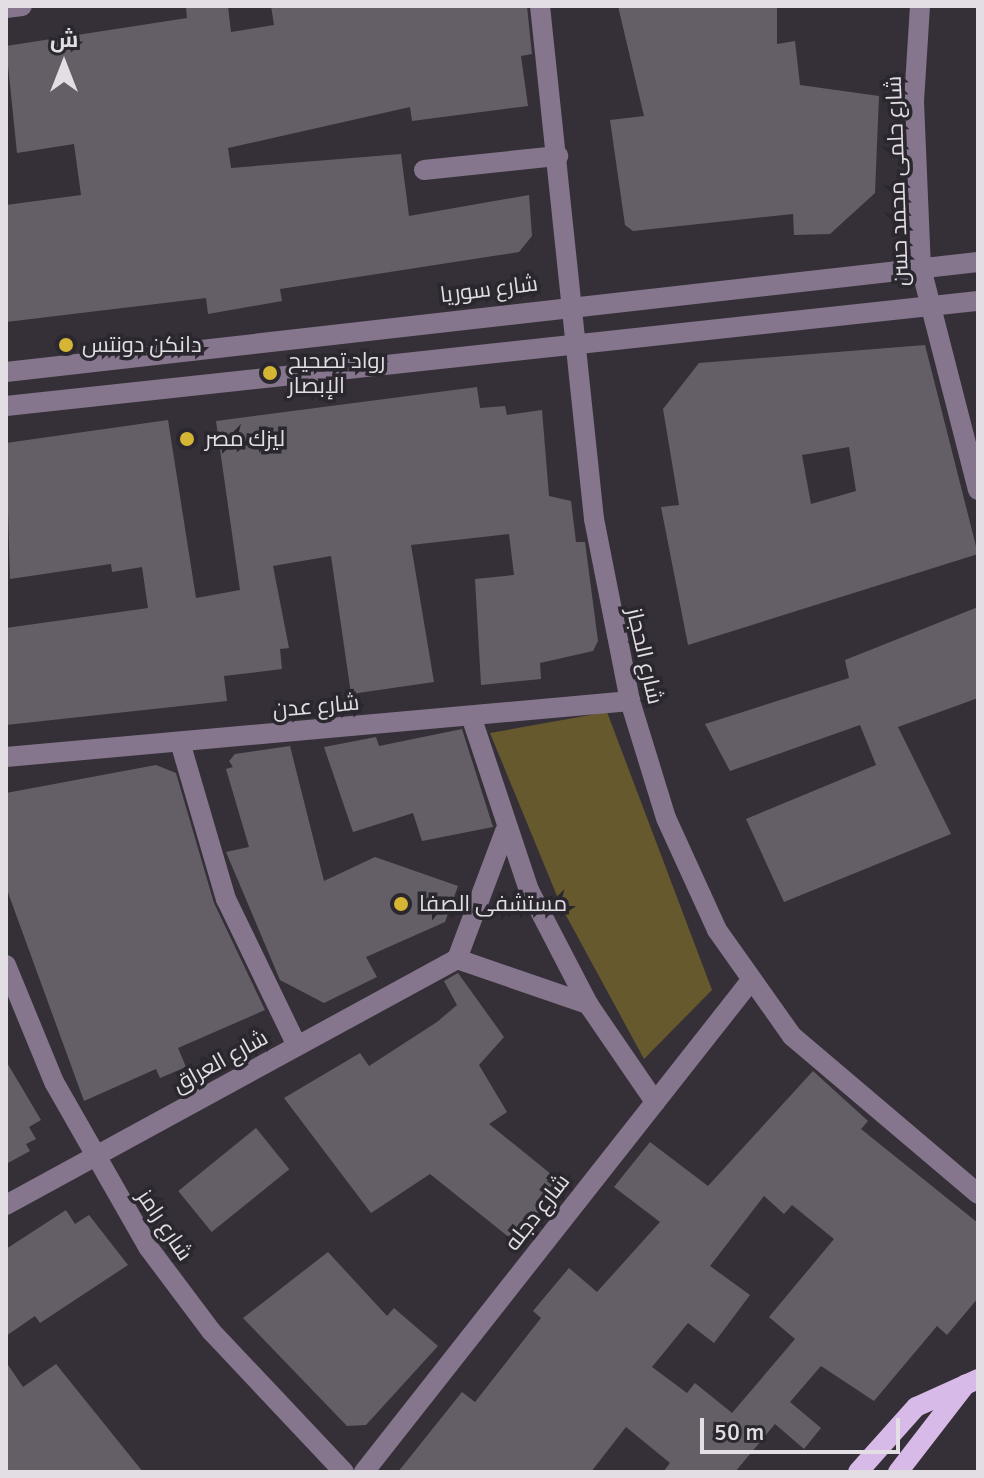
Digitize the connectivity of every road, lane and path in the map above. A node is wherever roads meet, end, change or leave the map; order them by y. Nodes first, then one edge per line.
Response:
1 (22, 6) edge
2 (540, 6) edge
3 (920, 6) edge
4 (6, 8) edge
5 (558, 156) junction
6 (424, 170) dead end
7 (978, 262) edge
8 (921, 268) junction
9 (978, 301) edge
10 (576, 302) junction
11 (927, 305) junction
12 (580, 343) junction
13 (6, 372) edge
14 (6, 406) edge
15 (978, 490) edge
16 (630, 701) junction
17 (471, 716) junction
18 (180, 742) junction
19 (6, 757) edge
20 (505, 831) junction
21 (457, 959) junction
22 (6, 965) edge
23 (749, 983) junction
24 (588, 1004) junction
25 (297, 1046) junction
26 (655, 1102) junction
27 (92, 1158) junction
28 (978, 1194) edge
29 (6, 1205) edge
30 (975, 1376) edge
31 (344, 1472) edge
32 (364, 1472) edge
33 (858, 1472) edge
34 (898, 1472) edge

1 - 4 street
2 - 5 street, شارع الحجاز
3 - 8 street, شارع حلمى محمد حسن
5 - 6 street
5 - 10 street, شارع الحجاز
7 - 8 street, شارع سوريا
8 - 10 street, شارع سوريا
8 - 11 street, شارع حلمى محمد حسن
9 - 11 street
10 - 12 street, شارع الحجاز
10 - 13 street, شارع سوريا
11 - 12 street
11 - 15 street, شارع حلمى محمد حسن
12 - 14 street
12 - 16 street, شارع الحجاز
16 - 17 street, شارع عدن
16 - 23 street, شارع الحجاز
17 - 18 street, شارع عدن
17 - 20 street
18 - 19 street, شارع عدن
18 - 25 street
20 - 21 street
20 - 24 street
21 - 24 street
21 - 25 street, شارع العراق
22 - 27 street, شارع رامز
23 - 26 street, شارع دجله
23 - 28 street, شارع الحجاز
24 - 26 street
25 - 27 street, شارع العراق
26 - 32 street, شارع دجله
27 - 29 street, شارع العراق
27 - 31 street, شارع رامز
30 - 33 main road
30 - 34 main road

